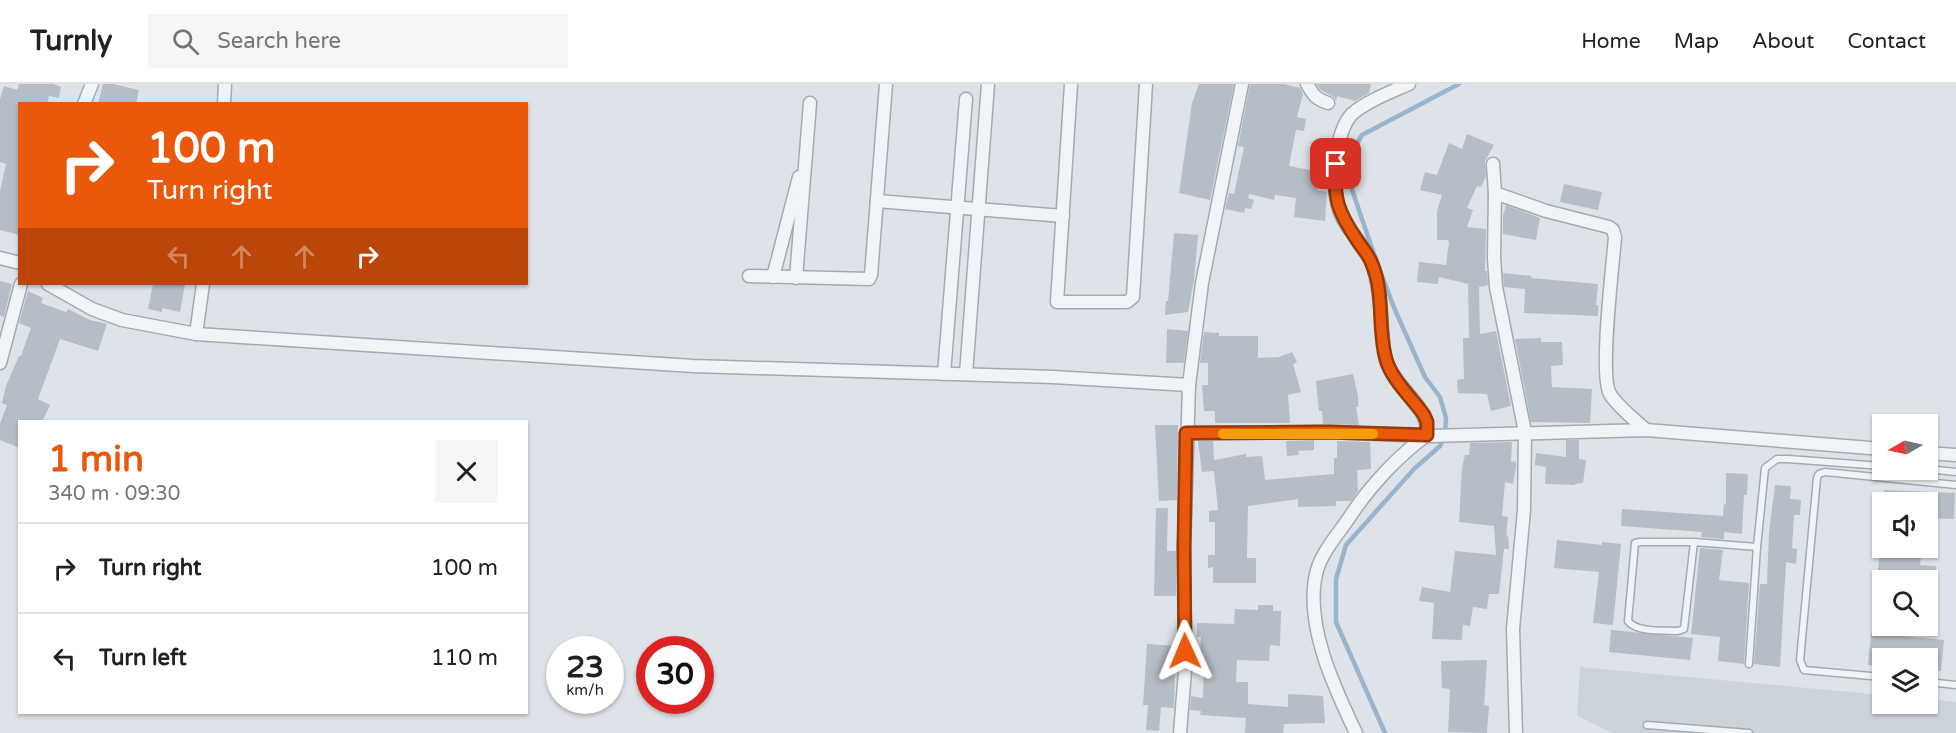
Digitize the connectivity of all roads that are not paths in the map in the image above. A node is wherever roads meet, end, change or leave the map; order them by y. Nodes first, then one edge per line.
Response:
1 (92, 84) edge
2 (225, 84) edge
3 (886, 84) edge
4 (988, 84) edge
5 (1071, 84) edge
6 (1146, 84) edge
7 (1242, 84) edge
8 (1307, 84) edge
9 (1409, 84) edge
10 (966, 99) dead end
11 (85, 102) edge
12 (224, 102) edge
13 (810, 103) dead end
14 (1328, 103) dead end
15 (807, 146) junction
16 (1493, 164) dead end
17 (1496, 193) junction
18 (877, 201) junction
19 (958, 208) junction
20 (979, 209) junction
21 (1063, 216) junction
22 (0, 258) edge
23 (18, 262) edge
24 (749, 276) dead end
25 (773, 277) junction
26 (796, 278) junction
27 (21, 285) edge
28 (50, 285) edge
29 (203, 285) edge
30 (196, 334) junction
31 (0, 363) edge
32 (944, 374) junction
33 (966, 374) junction
34 (1189, 385) junction
35 (1646, 430) junction
36 (1524, 432) junction
37 (1186, 433) junction
38 (1430, 435) junction
39 (1872, 448) edge
40 (1938, 454) edge
41 (1956, 455) edge
42 (1872, 465) edge
43 (1938, 471) edge
44 (1956, 472) edge
45 (1956, 485) edge
46 (1694, 542) junction
47 (1757, 547) junction
48 (1749, 664) dead end
49 (1872, 676) edge
50 (1938, 683) edge
51 (1956, 685) edge
52 (1647, 725) dead end
53 (1180, 733) edge
54 (1356, 733) edge
55 (1516, 733) edge
56 (1749, 733) edge

1 - 11 street
2 - 12 street
3 - 18 street
4 - 20 street
5 - 21 street
6 - 21 street
7 - 34 street
8 - 14 street
9 - 38 street
10 - 19 street
13 - 15 street
15 - 25 street
15 - 26 street
16 - 17 street
17 - 35 street
17 - 36 street
18 - 19 street
18 - 26 street
19 - 20 street
19 - 32 street
20 - 21 street
20 - 33 street
22 - 23 street
24 - 25 street
25 - 26 street
27 - 31 street
28 - 30 street
29 - 30 street
30 - 32 street
32 - 33 street
33 - 34 street
34 - 37 street
35 - 36 street
35 - 39 street
36 - 38 street
36 - 55 street
37 - 38 street
37 - 53 street
38 - 54 street
40 - 41 street
42 - 47 lane
43 - 44 lane
45 - 49 lane
46 - 46 lane
46 - 47 lane
47 - 48 lane
50 - 51 lane
52 - 56 lane

